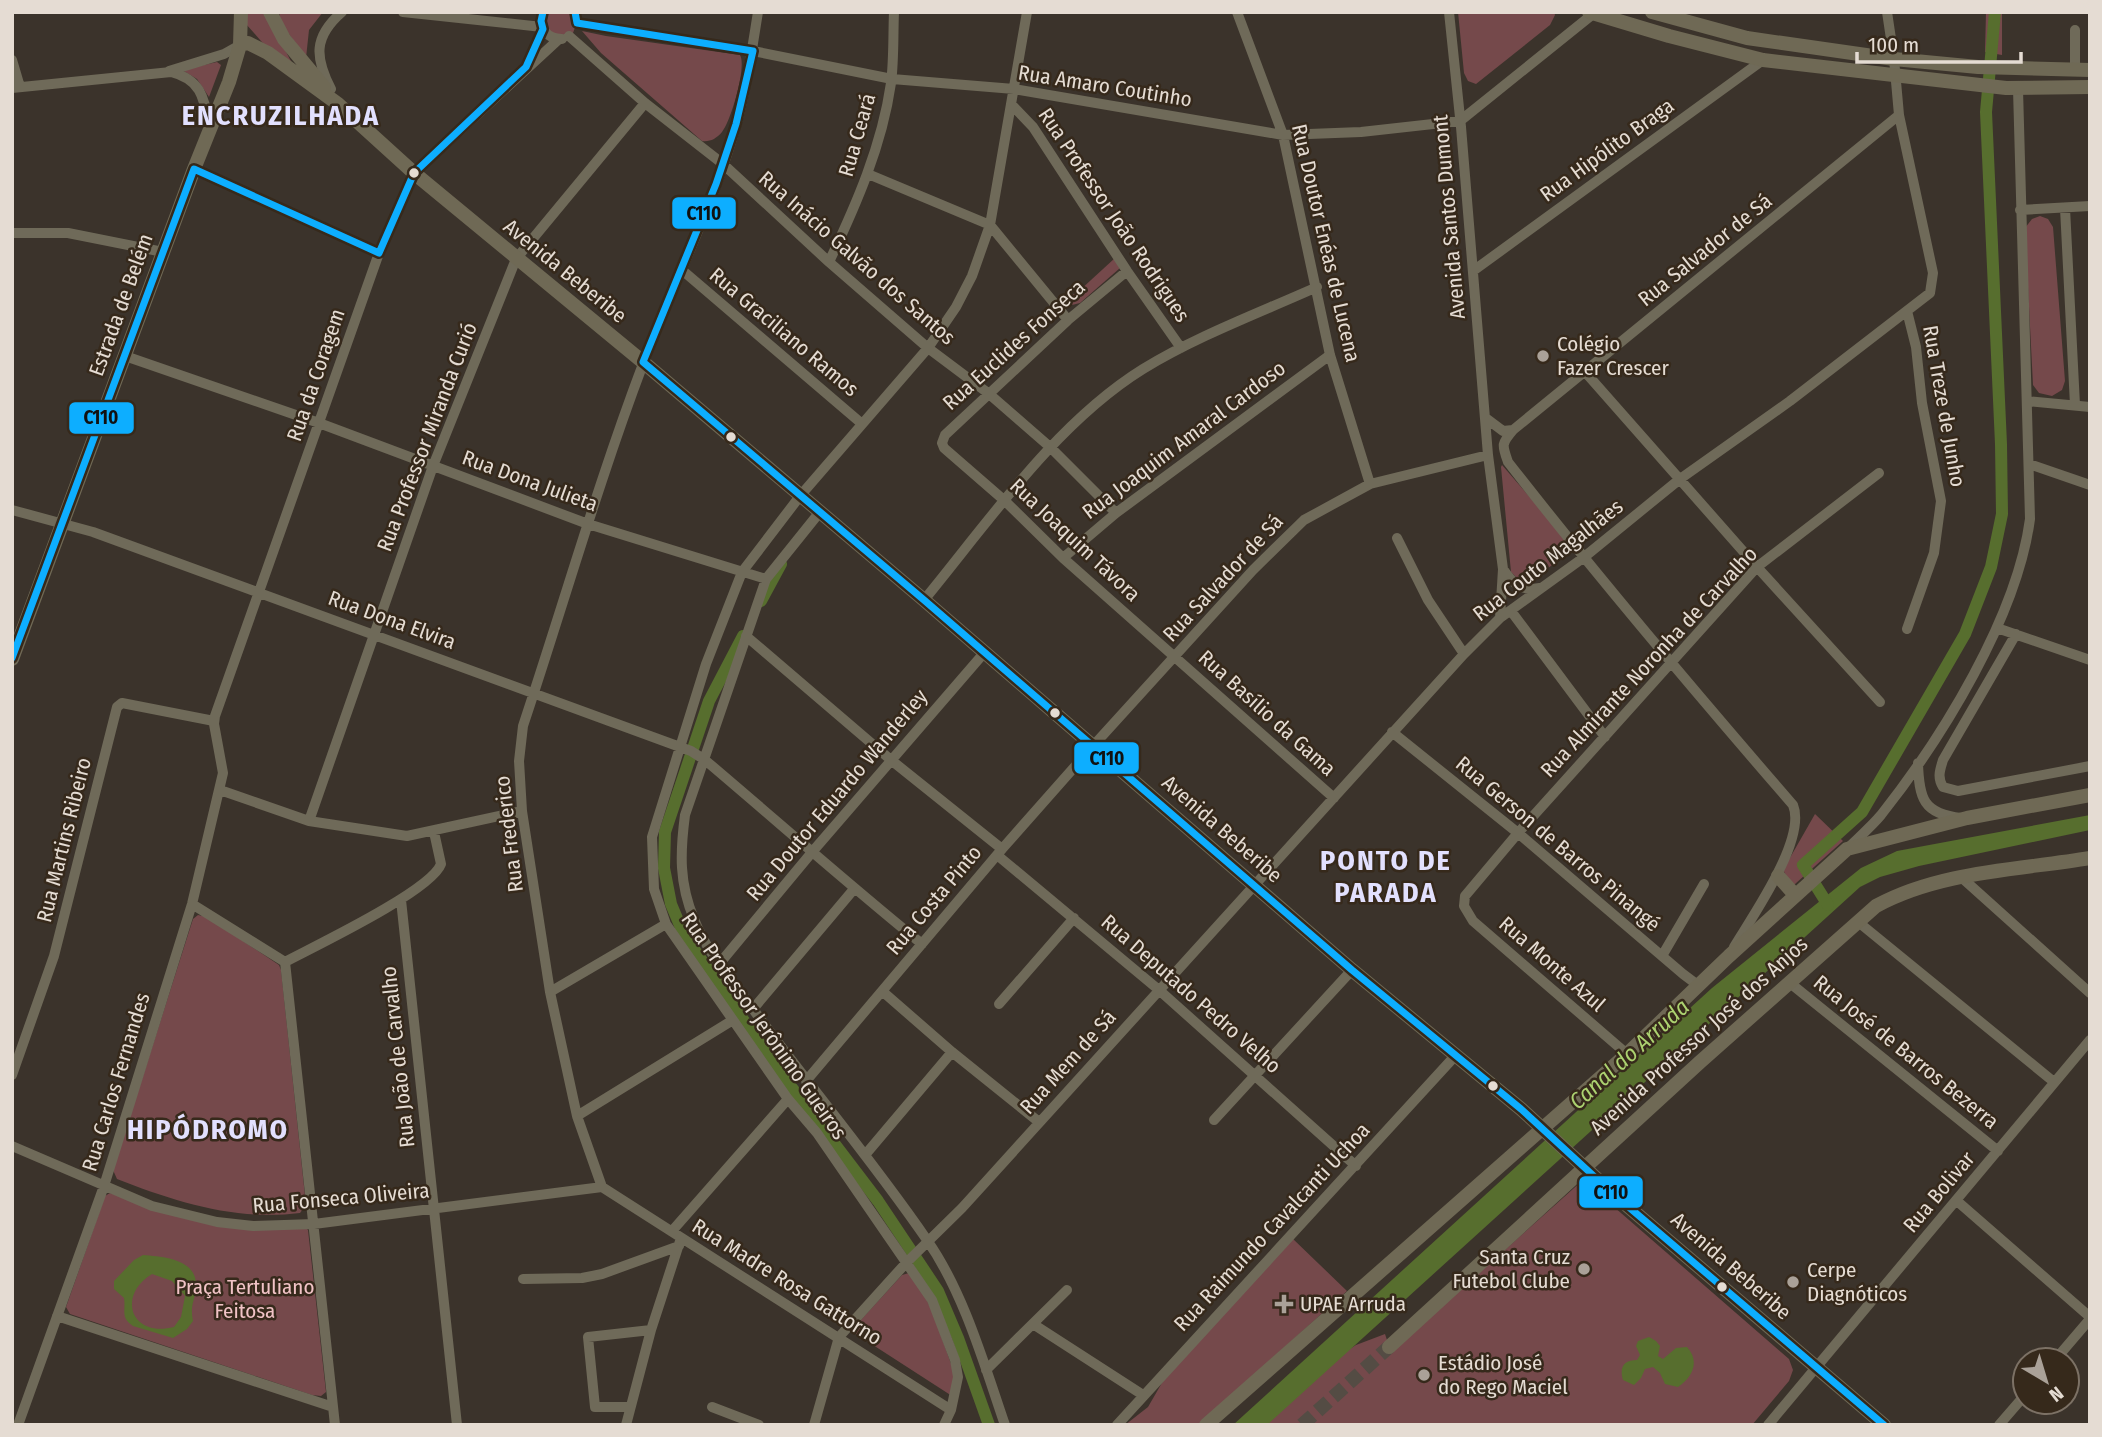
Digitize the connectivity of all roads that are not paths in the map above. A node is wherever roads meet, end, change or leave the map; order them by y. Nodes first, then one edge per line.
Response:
1 (241, 12) edge
2 (342, 12) edge
3 (403, 12) edge
4 (543, 12) edge
5 (758, 12) edge
6 (894, 12) edge
7 (1027, 12) edge
8 (1237, 12) edge
9 (1449, 12) edge
10 (1652, 12) edge
11 (1886, 12) edge
12 (1591, 13) edge
13 (270, 15) edge
14 (576, 18) edge
15 (542, 28) junction
16 (2075, 30) dead end
17 (564, 38) junction
18 (240, 46) junction
19 (753, 51) junction
20 (1894, 59) junction
21 (12, 60) edge
22 (1763, 60) junction
23 (526, 67) junction
24 (2082, 70) edge
25 (163, 72) junction
26 (1896, 76) junction
27 (892, 79) junction
28 (2090, 87) edge
29 (16, 88) edge
30 (2012, 88) junction
31 (1014, 89) junction
32 (645, 103) junction
33 (338, 104) junction
34 (1012, 105) junction
35 (1899, 115) junction
36 (1460, 121) junction
37 (210, 129) junction
38 (1283, 135) junction
39 (730, 141) junction
40 (705, 149) junction
41 (723, 164) junction
42 (194, 169) junction
43 (414, 173) junction
44 (868, 174) junction
45 (2090, 206) edge
46 (2065, 208) junction
47 (2020, 211) junction
48 (990, 225) junction
49 (12, 233) edge
50 (163, 253) junction
51 (379, 253) junction
52 (516, 259) junction
53 (829, 262) junction
54 (682, 270) junction
55 (1127, 271) junction
56 (1473, 271) junction
57 (1317, 287) junction
58 (1907, 311) junction
59 (1068, 320) junction
60 (928, 348) junction
61 (1181, 348) junction
62 (1330, 355) junction
63 (125, 356) junction
64 (643, 362) junction
65 (1586, 373) junction
66 (988, 393) junction
67 (2027, 401) junction
68 (2074, 405) junction
69 (2090, 407) edge
70 (1486, 419) junction
71 (319, 423) junction
72 (862, 423) junction
73 (1513, 430) junction
74 (1050, 447) junction
75 (949, 454) joint
76 (1488, 454) junction
77 (1508, 462) junction
78 (2029, 464) junction
79 (433, 466) junction
80 (1490, 473) junction
81 (1879, 473) dead end
82 (1680, 479) junction
83 (1370, 484) junction
84 (2090, 485) edge
85 (800, 496) junction
86 (1005, 501) junction
87 (12, 510) edge
88 (820, 513) junction
89 (1116, 513) junction
90 (588, 524) junction
91 (63, 525) junction
92 (1397, 538) dead end
93 (1063, 558) junction
94 (1583, 558) junction
95 (1757, 568) junction
96 (1503, 569) junction
97 (745, 573) junction
98 (764, 579) junction
99 (1544, 587) junction
100 (260, 593) junction
101 (924, 600) junction
102 (1511, 611) junction
103 (1500, 618) junction
104 (1997, 628) junction
105 (1907, 629) dead end
106 (374, 634) junction
107 (2015, 634) junction
108 (746, 636) junction
109 (984, 653) junction
110 (13, 654) edge
111 (1464, 654) junction
112 (1175, 656) junction
113 (2090, 660) edge
114 (1670, 663) junction
115 (534, 693) junction
116 (1880, 702) dead end
117 (214, 721) junction
118 (1392, 732) junction
119 (1605, 737) junction
120 (1093, 746) junction
121 (682, 747) junction
122 (701, 757) junction
123 (891, 760) junction
124 (1918, 763) junction
125 (2090, 766) edge
126 (220, 790) junction
127 (2090, 795) edge
128 (1334, 798) junction
129 (522, 811) junction
130 (1967, 818) junction
131 (309, 821) junction
132 (434, 832) junction
133 (1517, 833) junction
134 (1847, 849) junction
135 (813, 851) junction
136 (1000, 852) junction
137 (2090, 858) edge
138 (1778, 876) junction
139 (1961, 877) junction
140 (1704, 884) dead end
141 (1254, 885) junction
142 (854, 889) junction
143 (1797, 893) junction
144 (1465, 896) joint
145 (401, 900) junction
146 (192, 904) junction
147 (1074, 918) junction
148 (1857, 921) junction
149 (666, 924) junction
150 (922, 944) junction
151 (1662, 956) junction
152 (1729, 956) junction
153 (285, 962) junction
154 (720, 963) junction
155 (1352, 970) junction
156 (1790, 983) junction
157 (1699, 986) junction
158 (1160, 990) junction
159 (883, 991) junction
160 (550, 992) junction
161 (2090, 993) edge
162 (999, 1004) dead end
163 (753, 1009) junction
164 (733, 1020) junction
165 (2090, 1040) edge
166 (952, 1052) junction
167 (1627, 1054) junction
168 (1455, 1056) junction
169 (12, 1075) edge
170 (1255, 1075) junction
171 (806, 1081) junction
172 (2054, 1082) junction
173 (788, 1099) junction
174 (578, 1115) junction
175 (1214, 1120) dead end
176 (1039, 1122) junction
177 (1546, 1131) junction
178 (12, 1146) edge
179 (1998, 1151) junction
180 (865, 1155) junction
181 (1356, 1166) junction
182 (1586, 1168) junction
183 (104, 1186) junction
184 (602, 1187) junction
185 (1957, 1201) junction
186 (435, 1209) junction
187 (314, 1224) junction
188 (677, 1238) junction
189 (925, 1245) junction
190 (908, 1261) junction
191 (523, 1279) dead end
192 (1067, 1290) dead end
193 (57, 1316) junction
194 (2090, 1318) edge
195 (1033, 1324) junction
196 (651, 1330) junction
197 (839, 1337) junction
198 (2066, 1346) edge
199 (1389, 1347) tunnel mouth
200 (1817, 1367) junction
201 (986, 1370) junction
202 (1143, 1395) junction
203 (630, 1406) junction
204 (333, 1407) junction
205 (712, 1408) dead end
206 (951, 1410) junction
207 (2011, 1411) edge
208 (18, 1425) edge
209 (335, 1425) edge
210 (457, 1425) edge
211 (626, 1425) edge
212 (759, 1425) edge
213 (814, 1425) edge
214 (944, 1425) edge
215 (1005, 1425) edge
216 (1117, 1425) edge
217 (1206, 1425) edge
218 (1768, 1425) edge
219 (1884, 1425) edge
220 (1999, 1425) edge

1 - 18 main road, Estrada de Belém
2 - 33 street
3 - 15 street
4 - 15 street
5 - 19 street, Rua Frederico
6 - 27 street, Rua Ceará
7 - 31 street, Rua Professor Jerônimo Gueiros
8 - 38 street, Rua Doutor Enéas de Lucena
9 - 36 street, Avenida Santos Dumont
10 - 20 main road
11 - 20 street
12 - 22 main road
12 - 36 street
13 - 33 main road, Avenida Beberibe
14 - 17 street
14 - 19 street, Rua Amaro Coutinho
15 - 17 street, Rua Inácio Galvão dos Santos
15 - 23 street
16 - 24 street
17 - 23 street
17 - 32 street, Rua Inácio Galvão dos Santos
18 - 25 street
18 - 33 main road, Avenida Beberibe
18 - 37 main road, Estrada de Belém
19 - 27 street, Rua Amaro Coutinho
19 - 39 street, Rua Frederico
20 - 24 main road
20 - 26 street
21 - 29 street
22 - 26 main road
22 - 56 street, Rua Hipólito Braga
23 - 43 street
25 - 29 street
25 - 37 street
26 - 30 main road
26 - 35 street
27 - 31 street, Rua Amaro Coutinho
27 - 44 street, Rua Ceará
28 - 30 main road
30 - 47 street
31 - 34 street, Rua Professor Jerônimo Gueiros
31 - 38 street, Rua Amaro Coutinho
32 - 40 street, Rua Inácio Galvão dos Santos
32 - 52 street, Rua Professor Miranda Curió
33 - 43 main road, Avenida Beberibe
34 - 48 street, Rua Professor Jerônimo Gueiros
34 - 55 street, Rua Professor João Rodrigues
35 - 58 street, Rua Treze de Junho
35 - 65 street, Rua Salvador de Sá
36 - 38 street, Rua Amaro Coutinho
36 - 56 street, Avenida Santos Dumont
37 - 42 main road, Estrada de Belém
38 - 57 street, Rua Doutor Enéas de Lucena
39 - 40 street
39 - 41 street, Rua Frederico
40 - 41 street, Rua Inácio Galvão dos Santos
41 - 53 street, Rua Inácio Galvão dos Santos
41 - 54 street, Rua Frederico
42 - 50 main road, Estrada de Belém
42 - 51 street
43 - 51 street, Rua da Coragem
43 - 52 main road, Avenida Beberibe
44 - 48 street
44 - 53 street, Rua Ceará
45 - 46 street
46 - 47 street
46 - 68 street
47 - 67 street
48 - 59 street
48 - 60 street, Rua Professor Jerônimo Gueiros
49 - 50 street
50 - 63 main road, Estrada de Belém
51 - 71 street, Rua da Coragem
52 - 64 main road, Avenida Beberibe
52 - 79 street, Rua Professor Miranda Curió
53 - 60 street, Rua Inácio Galvão dos Santos
54 - 64 street, Rua Frederico
54 - 72 street, Rua Graciliano Ramos
55 - 59 street, Rua Euclides Fonseca
55 - 61 street, Rua Professor João Rodrigues
56 - 70 street, Avenida Santos Dumont
57 - 61 street
57 - 62 street, Rua Doutor Enéas de Lucena
58 - 82 street, Rua Couto Magalhães
58 - 105 street, Rua Treze de Junho
59 - 66 street, Rua Euclides Fonseca
60 - 66 street, Rua Inácio Galvão dos Santos
60 - 72 street, Rua Professor Jerônimo Gueiros
61 - 74 street
62 - 83 street, Rua Doutor Enéas de Lucena
62 - 89 street, Rua Joaquim Amaral Cardoso
63 - 71 street, Rua Dona Julieta
63 - 91 main road, Estrada de Belém
64 - 85 main road, Avenida Beberibe
64 - 90 street, Rua Frederico
65 - 73 street, Rua Salvador de Sá
65 - 82 street
66 - 74 street, Rua Inácio Galvão dos Santos
66 - 75 street, Rua Euclides Fonseca
67 - 68 street
67 - 78 street
68 - 69 street
70 - 73 street
70 - 76 street, Avenida Santos Dumont
71 - 79 street, Rua Dona Julieta
71 - 100 street, Rua da Coragem
72 - 85 street, Rua Professor Jerônimo Gueiros
73 - 77 street
74 - 86 street
74 - 89 street, Rua Inácio Galvão dos Santos
75 - 86 street, Rua Joaquim Távora
76 - 80 street, Avenida Santos Dumont
76 - 83 street, Rua Salvador de Sá
77 - 80 street
77 - 94 street
78 - 84 street
78 - 104 street
79 - 90 street, Rua Dona Julieta
79 - 106 street, Rua Professor Miranda Curió
80 - 96 street, Avenida Santos Dumont
81 - 95 street, Rua Almirante Noronha de Carvalho
82 - 94 street, Rua Couto Magalhães
82 - 95 street
83 - 112 street, Rua Salvador de Sá
85 - 88 main road, Avenida Beberibe
85 - 97 street, Rua Professor Jerônimo Gueiros
86 - 93 street, Rua Joaquim Távora
86 - 101 street
87 - 91 street, Rua Dona Elvira
88 - 98 street, Rua Professor Jerônimo Gueiros
88 - 101 main road, Avenida Beberibe
89 - 93 street, Rua Joaquim Amaral Cardoso
90 - 97 street, Rua Dona Julieta
90 - 115 street, Rua Frederico
91 - 100 street, Rua Dona Elvira
91 - 110 main road, Estrada de Belém
92 - 111 street
93 - 112 street, Rua Joaquim Távora
94 - 99 street, Rua Couto Magalhães
94 - 114 street
95 - 114 street, Rua Almirante Noronha de Carvalho
95 - 116 street
96 - 99 street
96 - 103 street, Avenida Santos Dumont
97 - 98 street, Rua Dona Julieta
97 - 121 street, Rua Professor Jerônimo Gueiros
98 - 108 street, Rua Professor Jerônimo Gueiros
99 - 102 street, Rua Couto Magalhães
100 - 106 street, Rua Dona Elvira
100 - 117 street, Rua da Coragem
101 - 109 main road, Avenida Beberibe
102 - 103 street, Rua Couto Magalhães
102 - 119 street
103 - 111 street, Rua Couto Magalhães
104 - 107 street
104 - 124 street
106 - 115 street, Rua Dona Elvira
106 - 131 street, Rua Professor Miranda Curió
107 - 113 street
107 - 125 street
108 - 122 street, Rua Professor Jerônimo Gueiros
108 - 123 street, Rua Deputado Pedro Velho
109 - 120 main road, Avenida Beberibe
109 - 123 street, Rua Doutor Eduardo Wanderley
111 - 118 street, Rua Couto Magalhães
112 - 120 street, Rua Salvador de Sá
112 - 128 street, Rua Basílio da Gama
114 - 119 street, Rua Almirante Noronha de Carvalho
114 - 138 street
115 - 121 street, Rua Dona Elvira
115 - 129 street, Rua Frederico
117 - 126 street, Rua Carlos Fernandes
117 - 169 street, Rua Martins Ribeiro
118 - 128 street, Rua Couto Magalhães
118 - 133 street, Rua Gerson de Barros Pinangé
119 - 133 street, Rua Almirante Noronha de Carvalho
120 - 136 street, Rua Costa Pinto
120 - 141 main road, Avenida Beberibe
121 - 122 street, Rua Dona Elvira
121 - 149 street, Rua Professor Jerônimo Gueiros
122 - 135 street, Rua Dona Elvira
122 - 154 street, Rua Professor Jerônimo Gueiros
123 - 135 street, Rua Doutor Eduardo Wanderley
123 - 136 street, Rua Deputado Pedro Velho
124 - 130 street
124 - 134 street
126 - 131 street
126 - 146 street, Rua Carlos Fernandes
127 - 130 main road, Avenida Professor José dos Anjos
128 - 141 street, Rua Couto Magalhães
129 - 132 street
129 - 160 street, Rua Frederico
130 - 134 main road, Avenida Professor José dos Anjos
131 - 132 street
132 - 145 street
133 - 144 street, Rua Almirante Noronha de Carvalho
133 - 151 street, Rua Gerson de Barros Pinangé
134 - 143 main road, Avenida Professor José dos Anjos
135 - 142 street, Rua Dona Elvira
135 - 154 street, Rua Doutor Eduardo Wanderley
136 - 147 street, Rua Deputado Pedro Velho
136 - 150 street, Rua Costa Pinto
137 - 139 main road, Avenida Professor José dos Anjos
138 - 143 main road
138 - 152 street
139 - 148 main road, Avenida Professor José dos Anjos
139 - 161 street
140 - 151 street
141 - 155 main road, Avenida Beberibe
141 - 158 street, Rua Mem de Sá
142 - 150 street, Rua Dona Elvira
142 - 163 street
143 - 152 main road, Avenida Professor José dos Anjos
144 - 167 street, Rua Monte Azul
145 - 153 street
145 - 186 street, Rua João de Carvalho
146 - 153 street
146 - 183 street, Rua Carlos Fernandes
147 - 158 street, Rua Deputado Pedro Velho
147 - 162 street
148 - 156 main road, Avenida Professor José dos Anjos
148 - 172 street
149 - 160 street
149 - 164 street, Rua Professor Jerônimo Gueiros
150 - 159 street, Rua Costa Pinto
151 - 157 street, Rua Gerson de Barros Pinangé
152 - 157 main road, Avenida Professor José dos Anjos
153 - 187 street
154 - 163 street, Rua Professor Jerônimo Gueiros
155 - 168 main road, Avenida Beberibe
155 - 170 street
156 - 179 street, Rua José de Barros Bezerra
156 - 182 main road, Avenida Professor José dos Anjos
157 - 167 main road, Avenida Professor José dos Anjos
158 - 170 street, Rua Deputado Pedro Velho
158 - 176 street, Rua Mem de Sá
159 - 166 street
159 - 171 street, Rua Costa Pinto
160 - 174 street, Rua Frederico
163 - 171 street, Rua Professor Jerônimo Gueiros
164 - 173 street, Rua Professor Jerônimo Gueiros
164 - 174 street
165 - 172 street, Rua Bolivar
166 - 176 street
166 - 180 street
167 - 177 main road, Avenida Professor José dos Anjos
168 - 177 main road, Avenida Beberibe
168 - 181 street, Rua Raimundo Cavalcanti Uchoa
170 - 175 street
170 - 181 street, Rua Deputado Pedro Velho
171 - 180 street, Rua Professor Jerônimo Gueiros
172 - 179 street, Rua Bolivar
173 - 188 street
173 - 190 street, Rua Professor Jerônimo Gueiros
174 - 184 street, Rua Frederico
176 - 189 street, Rua Mem de Sá
177 - 182 main road, Avenida Beberibe
177 - 217 main road, Avenida Professor José dos Anjos
178 - 183 street, Rua Fonseca Oliveira
179 - 185 street, Rua Bolivar
180 - 189 street, Rua Professor Jerônimo Gueiros
181 - 202 street, Rua Raimundo Cavalcanti Uchoa
182 - 199 main road, Avenida Professor José dos Anjos
182 - 200 main road, Avenida Beberibe
183 - 187 street, Rua Fonseca Oliveira
183 - 193 street, Rua Carlos Fernandes
184 - 186 street, Rua Fonseca Oliveira
184 - 188 street, Rua Madre Rosa Gattorno
185 - 194 street
185 - 200 street, Rua Bolivar
186 - 187 street, Rua Fonseca Oliveira
186 - 210 street, Rua João de Carvalho
187 - 204 street
188 - 191 street
188 - 196 street
188 - 197 street, Rua Madre Rosa Gattorno
189 - 190 street, Rua Mem de Sá
189 - 201 street, Rua Professor Jerônimo Gueiros
190 - 197 street, Rua Mem de Sá
190 - 206 street, Rua Professor Jerônimo Gueiros
192 - 195 street
193 - 204 street
193 - 208 street, Rua Carlos Fernandes
194 - 198 street
195 - 201 street
195 - 202 street
196 - 203 street
196 - 203 street
197 - 206 street, Rua Madre Rosa Gattorno
197 - 213 street
200 - 218 street, Rua Bolivar
200 - 219 main road, Avenida Beberibe
201 - 215 street, Rua Professor Jerônimo Gueiros
202 - 216 street, Rua Raimundo Cavalcanti Uchoa
203 - 211 street
204 - 209 street
205 - 212 street
206 - 214 street, Rua Professor Jerônimo Gueiros
207 - 220 street

